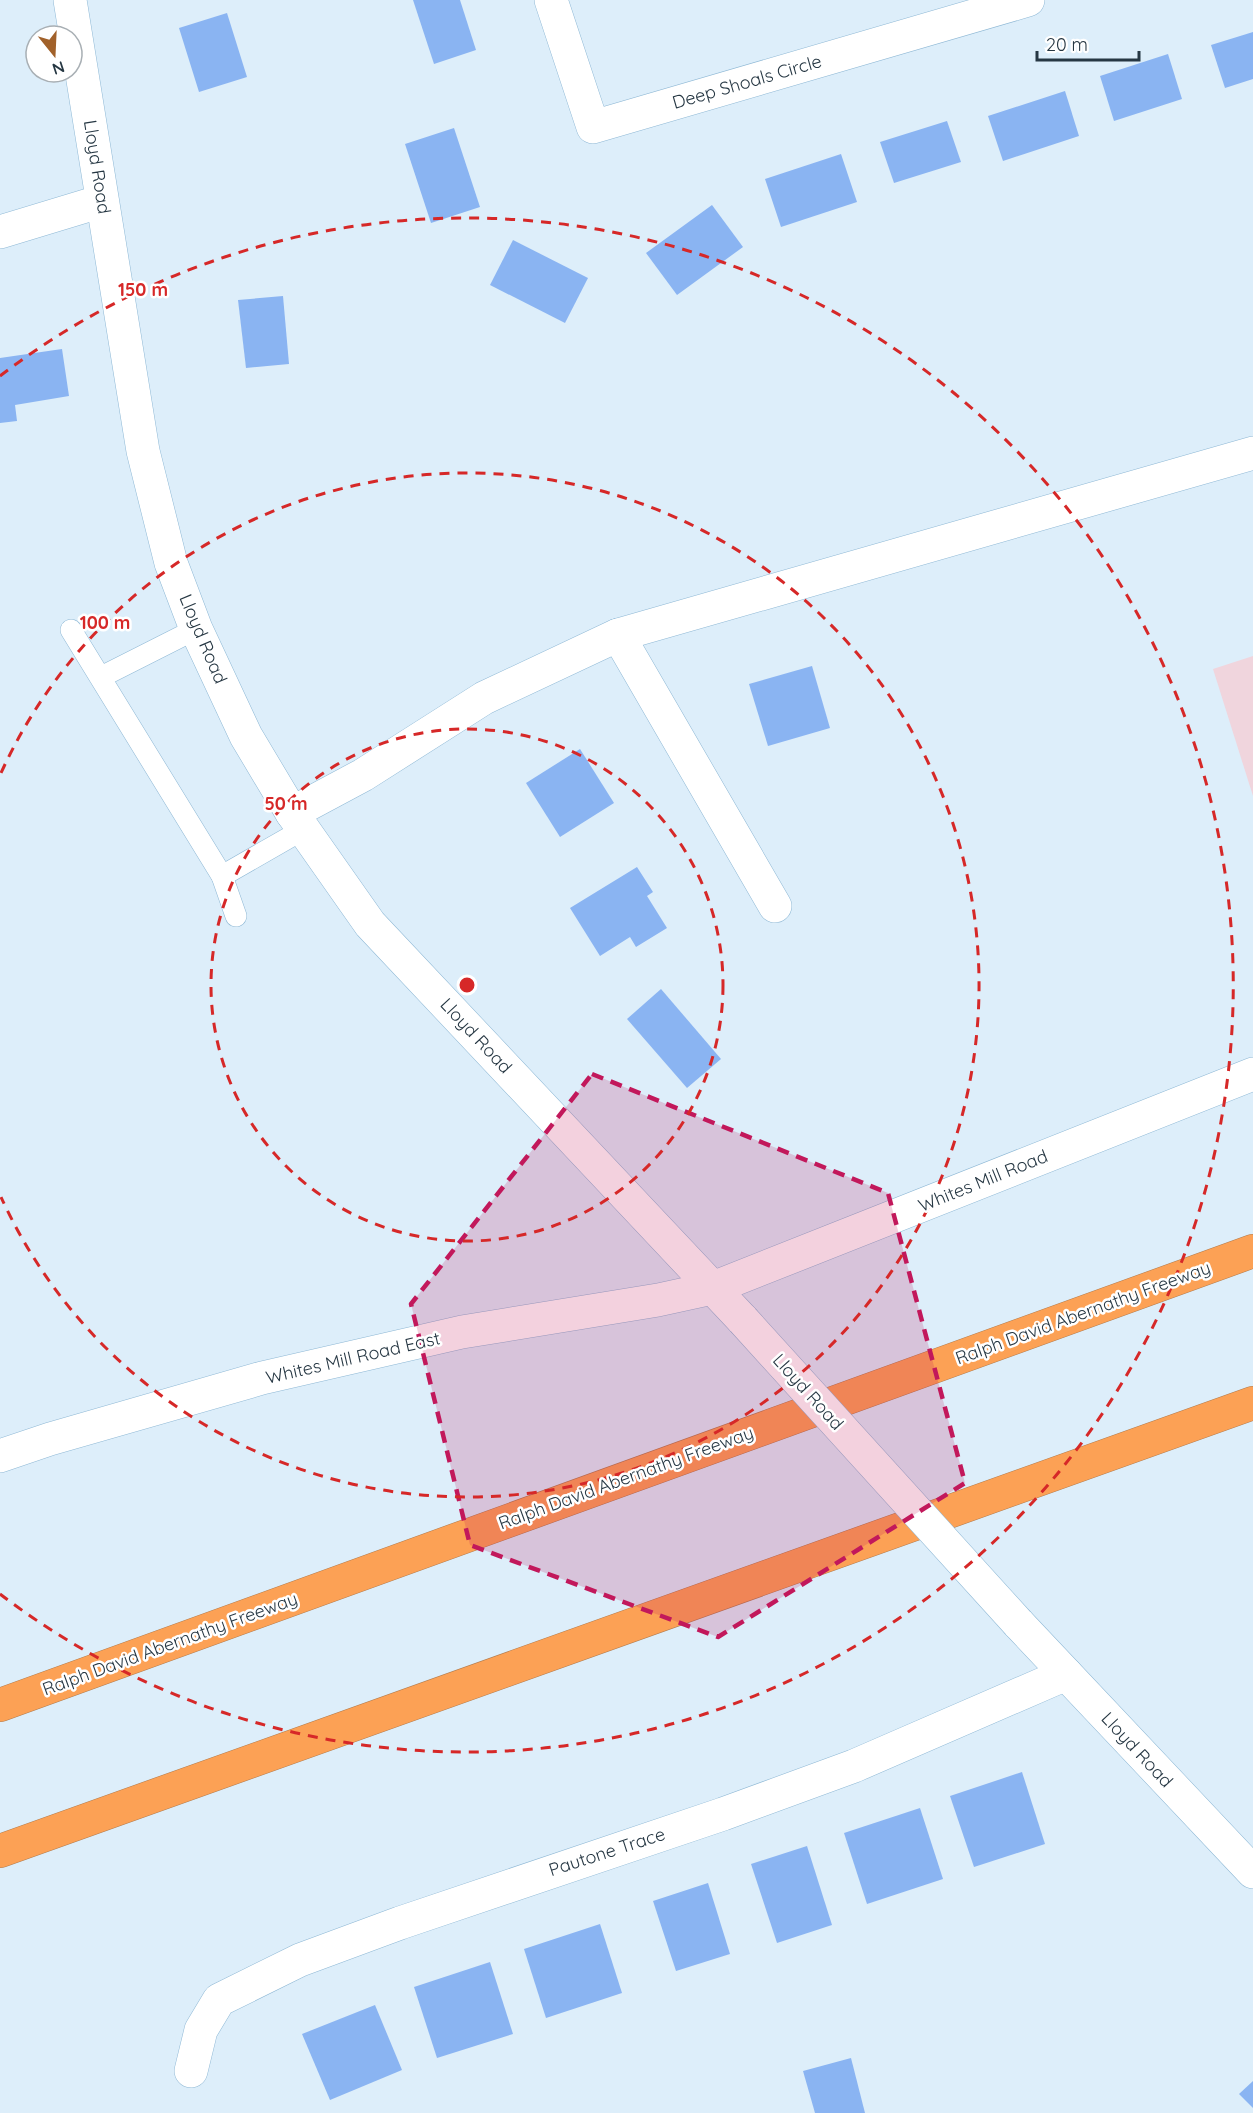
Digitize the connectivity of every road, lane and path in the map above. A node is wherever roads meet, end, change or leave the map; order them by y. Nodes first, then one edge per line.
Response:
1 (70, 0) edge
2 (551, 0) edge
3 (1028, 0) edge
4 (102, 201) junction
5 (0, 232) edge
6 (1253, 453) edge
7 (196, 629) junction
8 (71, 630) dead end
9 (618, 635) junction
10 (101, 677) junction
11 (298, 821) junction
12 (222, 876) junction
13 (774, 906) dead end
14 (236, 916) dead end
15 (1253, 1074) edge
16 (1253, 1251) edge
17 (712, 1288) junction
18 (1253, 1403) edge
19 (0, 1456) edge
20 (1066, 1674) junction
21 (0, 1705) edge
22 (0, 1851) edge
23 (1253, 1872) edge
24 (190, 2070) dead end

1 - 4 street, Lloyd Road
2 - 3 street, Deep Shoals Circle
4 - 5 street
4 - 7 street, Lloyd Road
6 - 9 street
7 - 10 lane
7 - 11 street, Lloyd Road
8 - 10 lane
9 - 11 street
9 - 13 street
10 - 12 lane
11 - 12 lane
11 - 17 street, Lloyd Road
12 - 14 lane
15 - 17 street, Whites Mill Road
16 - 21 highway, Ralph David Abernathy Freeway
17 - 19 street, Whites Mill Road East
17 - 20 street, Lloyd Road, bridge
18 - 22 highway
20 - 23 street, Lloyd Road
20 - 24 street, Pautone Trace

